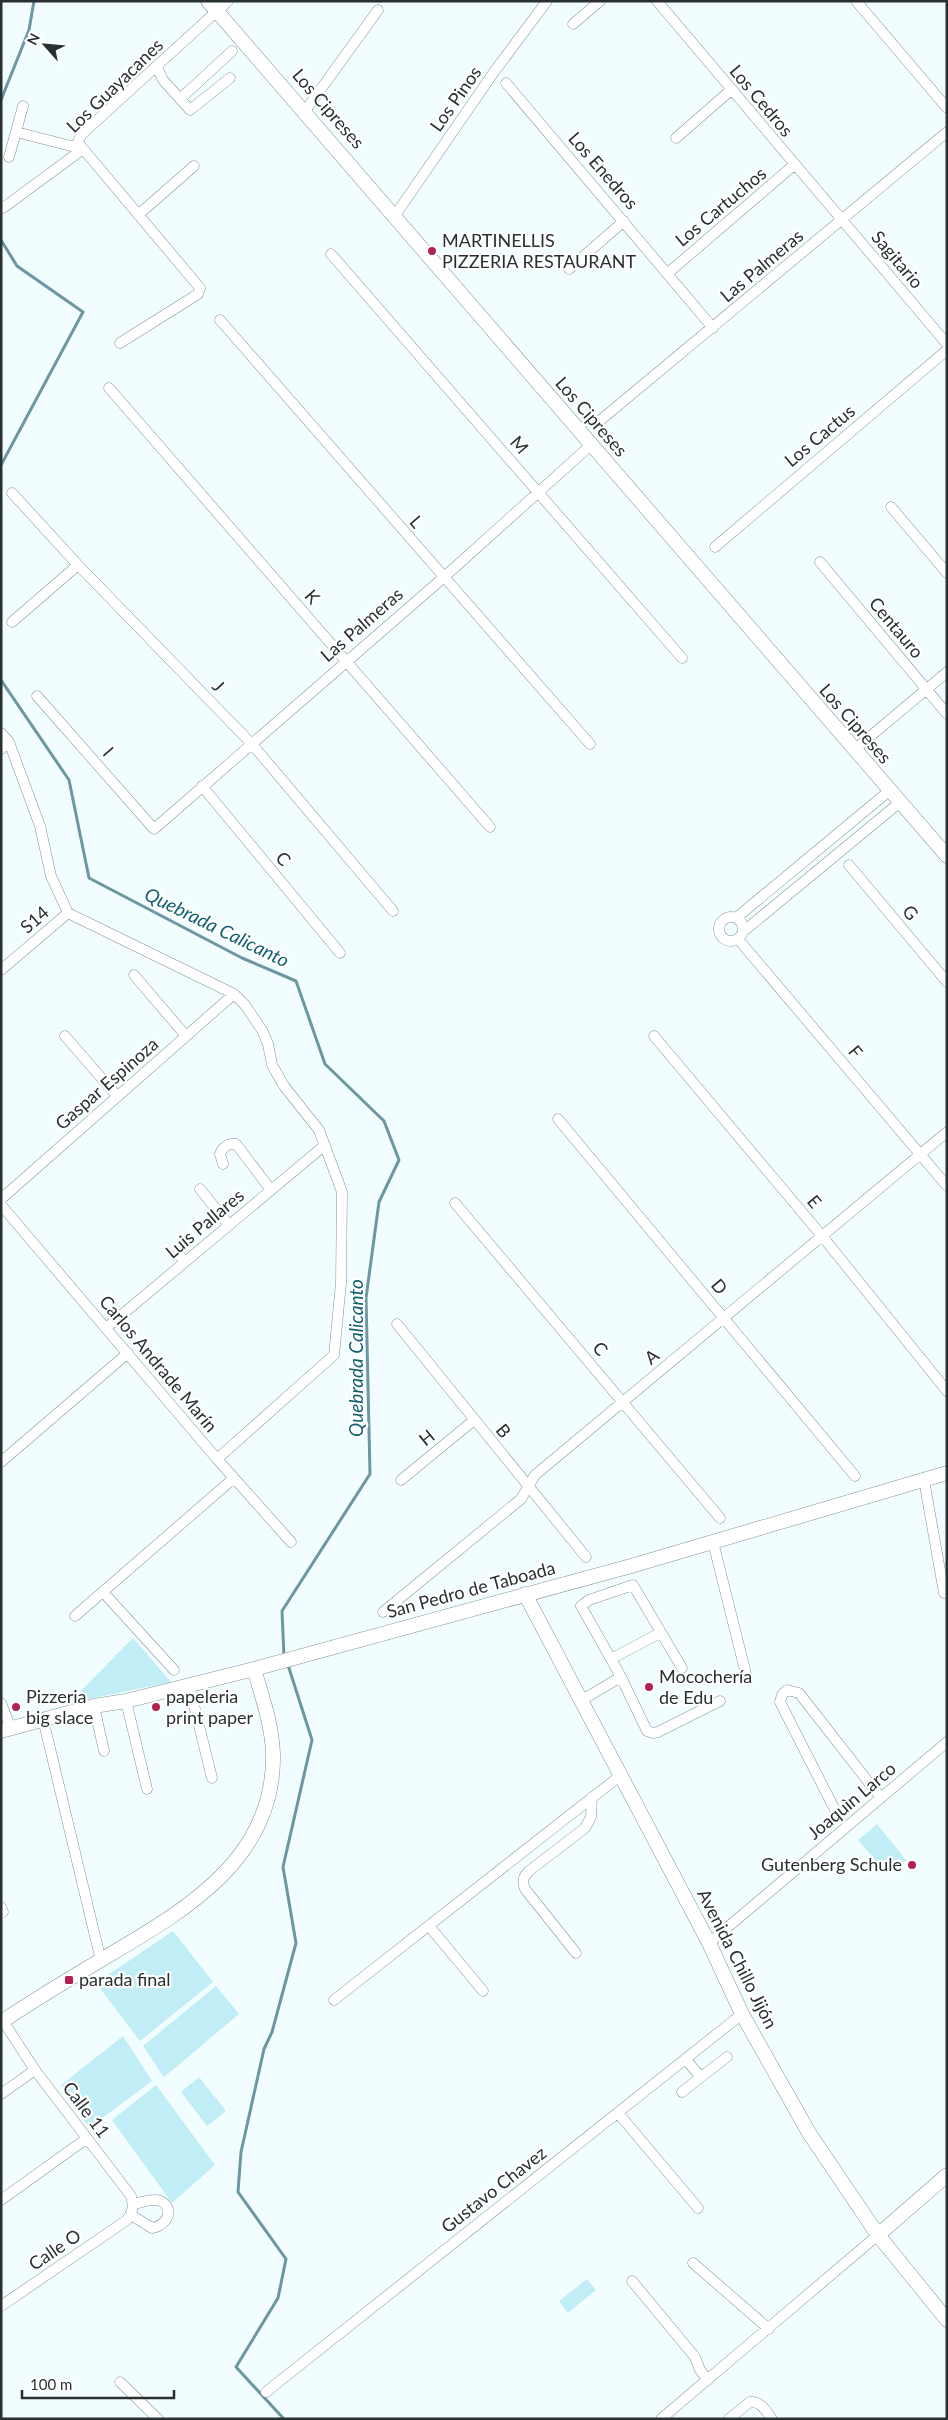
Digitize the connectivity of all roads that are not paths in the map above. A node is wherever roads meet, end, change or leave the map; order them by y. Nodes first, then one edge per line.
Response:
1 (208, 1) edge
2 (228, 1) edge
3 (547, 1) edge
4 (600, 1) edge
5 (657, 1) edge
6 (856, 1) edge
7 (378, 10) dead end
8 (219, 12) junction
9 (573, 24) dead end
10 (232, 51) dead end
11 (157, 67) junction
12 (230, 78) dead end
13 (506, 83) dead end
14 (731, 90) junction
15 (180, 98) junction
16 (23, 106) dead end
17 (947, 108) edge
18 (305, 111) junction
19 (16, 132) junction
20 (947, 132) edge
21 (676, 138) dead end
22 (79, 148) junction
23 (8, 157) dead end
24 (194, 166) dead end
25 (794, 166) junction
26 (3, 208) dead end
27 (138, 215) junction
28 (394, 217) junction
29 (842, 220) junction
30 (624, 221) junction
31 (331, 254) dead end
32 (569, 269) dead end
33 (668, 273) junction
34 (220, 320) dead end
35 (712, 328) junction
36 (120, 344) dead end
37 (947, 344) edge
38 (947, 350) edge
39 (109, 388) dead end
40 (597, 423) dead end
41 (591, 445) junction
42 (12, 493) dead end
43 (539, 493) junction
44 (891, 507) dead end
45 (715, 547) dead end
46 (820, 562) dead end
47 (78, 565) junction
48 (947, 574) edge
49 (443, 578) junction
50 (12, 622) dead end
51 (682, 658) dead end
52 (346, 661) junction
53 (947, 672) edge
54 (926, 689) junction
55 (37, 696) dead end
56 (947, 714) edge
57 (1, 733) edge
58 (250, 743) junction
59 (590, 744) dead end
60 (5, 746) edge
61 (854, 750) junction
62 (202, 786) junction
63 (889, 791) junction
64 (899, 803) junction
65 (490, 827) dead end
66 (154, 829) joint
67 (947, 856) edge
68 (849, 865) dead end
69 (393, 911) dead end
70 (68, 913) junction
71 (736, 918) junction
72 (741, 935) junction
73 (340, 952) dead end
74 (1, 970) edge
75 (134, 975) dead end
76 (947, 982) edge
77 (234, 994) junction
78 (65, 1036) dead end
79 (186, 1036) junction
80 (654, 1036) dead end
81 (117, 1096) junction
82 (558, 1120) dead end
83 (947, 1132) edge
84 (325, 1145) junction
85 (920, 1154) junction
86 (223, 1164) dead end
87 (947, 1186) edge
88 (200, 1189) dead end
89 (271, 1190) junction
90 (1, 1199) edge
91 (455, 1203) dead end
92 (1, 1205) edge
93 (229, 1225) junction
94 (822, 1236) junction
95 (178, 1254) dead end
96 (185, 1262) junction
97 (725, 1319) junction
98 (397, 1324) dead end
99 (106, 1328) junction
100 (128, 1353) junction
101 (947, 1391) edge
102 (624, 1402) junction
103 (473, 1420) junction
104 (217, 1459) junction
105 (1, 1462) edge
106 (947, 1473) edge
107 (855, 1476) dead end
108 (234, 1478) junction
109 (401, 1480) dead end
110 (924, 1480) junction
111 (530, 1487) junction
112 (720, 1518) dead end
113 (291, 1542) dead end
114 (713, 1542) junction
115 (586, 1558) dead end
116 (103, 1592) junction
117 (944, 1592) dead end
118 (525, 1594) junction
119 (384, 1612) dead end
120 (75, 1616) dead end
121 (660, 1633) junction
122 (611, 1659) junction
123 (682, 1668) dead end
124 (254, 1669) junction
125 (174, 1670) dead end
126 (746, 1674) dead end
127 (621, 1677) junction
128 (189, 1685) junction
129 (126, 1700) junction
130 (582, 1700) junction
131 (720, 1701) dead end
132 (1, 1703) edge
133 (94, 1706) junction
134 (43, 1720) junction
135 (6, 1730) edge
136 (947, 1742) edge
137 (104, 1750) dead end
138 (620, 1775) junction
139 (212, 1778) dead end
140 (147, 1789) dead end
141 (592, 1797) junction
142 (881, 1798) junction
143 (836, 1812) dead end
144 (429, 1926) junction
145 (709, 1943) junction
146 (576, 1953) dead end
147 (101, 1961) junction
148 (483, 1991) dead end
149 (334, 2000) dead end
150 (742, 2014) junction
151 (2, 2021) edge
152 (727, 2057) dead end
153 (685, 2059) junction
154 (36, 2070) junction
155 (701, 2077) junction
156 (682, 2092) dead end
157 (1, 2094) edge
158 (618, 2113) junction
159 (86, 2139) junction
160 (947, 2175) edge
161 (1, 2200) edge
162 (133, 2204) junction
163 (698, 2208) dead end
164 (129, 2218) junction
165 (878, 2235) junction
166 (693, 2263) dead end
167 (632, 2281) dead end
168 (1, 2306) edge
169 (947, 2320) edge
170 (769, 2328) junction
171 (708, 2380) junction
172 (120, 2382) dead end
173 (266, 2392) dead end
174 (158, 2419) edge
175 (662, 2419) edge
176 (729, 2419) edge
177 (772, 2419) edge

1 - 8 street, Los Cipreses
2 - 8 street, Los Guayacanes
3 - 28 street, Los Pinos
4 - 9 street
5 - 14 street, Los Cedros
6 - 17 street
7 - 18 street
8 - 11 street, Los Guayacanes
8 - 18 street, Los Cipreses
10 - 15 street
11 - 15 street
11 - 22 street, Los Guayacanes
12 - 15 street
13 - 30 street, Los Enedros
14 - 21 street
14 - 25 street, Los Cedros
16 - 19 street
18 - 28 street, Los Cipreses
19 - 22 street
19 - 23 street
20 - 29 street, Las Palmeras
22 - 26 street
22 - 27 street, Los Guayacanes
24 - 27 street
25 - 29 street, Los Cedros
25 - 33 street, Los Cartuchos
27 - 36 street, Los Guayacanes
28 - 41 street, Los Cipreses
29 - 35 street, Las Palmeras
29 - 37 street, Sagitario
30 - 32 street
30 - 33 street, Los Enedros
31 - 43 street, M
33 - 35 street, Los Enedros
34 - 49 street, L
35 - 40 street, Las Palmeras
38 - 45 street, Los Cactus
39 - 52 street, K
41 - 43 street, Las Palmeras
41 - 61 street, Los Cipreses
42 - 47 street, J
43 - 49 street, Las Palmeras
43 - 51 street, M
44 - 48 street
46 - 54 street, Centauro
47 - 50 street
47 - 58 street, J
49 - 52 street, Las Palmeras
49 - 59 street, L
52 - 58 street, Las Palmeras
52 - 65 street, K
53 - 54 street
54 - 56 street, Centauro
54 - 61 street
55 - 66 street, I
57 - 60 street
58 - 62 street, Las Palmeras
58 - 69 street, J
60 - 70 street
61 - 63 street, Los Cipreses
62 - 66 street, Las Palmeras
62 - 73 street, C
63 - 64 street, Los Cipreses
63 - 71 street
64 - 67 street, Los Cipreses
64 - 72 street
68 - 76 street, G
70 - 74 street, S14
70 - 77 street
71 - 72 street
71 - 72 street
72 - 85 street, F
75 - 79 street
77 - 79 street, Gaspar Espinoza
77 - 84 street
78 - 81 street
79 - 81 street, Gaspar Espinoza
80 - 94 street, E
81 - 90 street, Gaspar Espinoza
82 - 97 street, D
83 - 85 street, A
84 - 89 street, Luis Pallares
84 - 104 street
85 - 87 street, F
85 - 94 street, A
86 - 89 street
88 - 93 street
89 - 93 street, Luis Pallares
91 - 102 street, C
92 - 99 street, Carlos Andrade Marín
93 - 96 street, Luis Pallares
94 - 97 street, A
94 - 101 street, E
95 - 96 street
96 - 99 street, Luis Pallares
97 - 102 street, A
97 - 107 street, D
98 - 103 street, B
99 - 100 street, Carlos Andrade Marín
100 - 104 street, Carlos Andrade Marín
100 - 105 street
102 - 111 street, A
102 - 112 street, C
103 - 109 street, H
103 - 111 street, B
104 - 108 street, Carlos Andrade Marín
106 - 110 street, San Pedro de Taboada
108 - 113 street, Carlos Andrade Marín
108 - 116 street
110 - 114 street, San Pedro de Taboada
110 - 117 street
111 - 115 street, B
111 - 119 street, A
114 - 118 street, San Pedro de Taboada
114 - 126 street
116 - 120 street
116 - 125 street
118 - 124 street, San Pedro de Taboada
118 - 130 street, Avenida Chillo Jijón
121 - 122 street
121 - 122 street
121 - 123 street
122 - 127 street
124 - 128 street, San Pedro de Taboada
124 - 147 street
127 - 130 street
127 - 131 street
128 - 129 street, San Pedro de Taboada
128 - 139 street
129 - 133 street, San Pedro de Taboada
129 - 140 street
130 - 138 street, Avenida Chillo Jijón
132 - 135 street
133 - 134 street, San Pedro de Taboada
133 - 137 street
134 - 135 street, San Pedro de Taboada
134 - 147 street
136 - 142 street, Joaquìn Larco
138 - 141 street
138 - 145 street, Avenida Chillo Jijón
141 - 144 street
141 - 146 street
142 - 143 street
142 - 145 street, Joaquìn Larco
144 - 148 street
144 - 149 street
145 - 150 street, Avenida Chillo Jijón
147 - 151 street
150 - 153 street, Gustavo Chavez
150 - 165 street, Avenida Chillo Jijón
151 - 154 street, Calle 11
152 - 155 street
153 - 155 street
153 - 158 street, Gustavo Chavez
154 - 157 street
154 - 159 street, Calle 11
155 - 156 street
158 - 163 street
158 - 173 street, Gustavo Chavez
159 - 161 street
159 - 162 street, Calle 11
160 - 165 street
162 - 164 street
162 - 164 street
164 - 168 street, Calle O
165 - 169 street, Avenida Chillo Jijón
165 - 170 street
166 - 170 street
167 - 171 street
170 - 171 street
171 - 175 street
172 - 174 street
176 - 177 street

